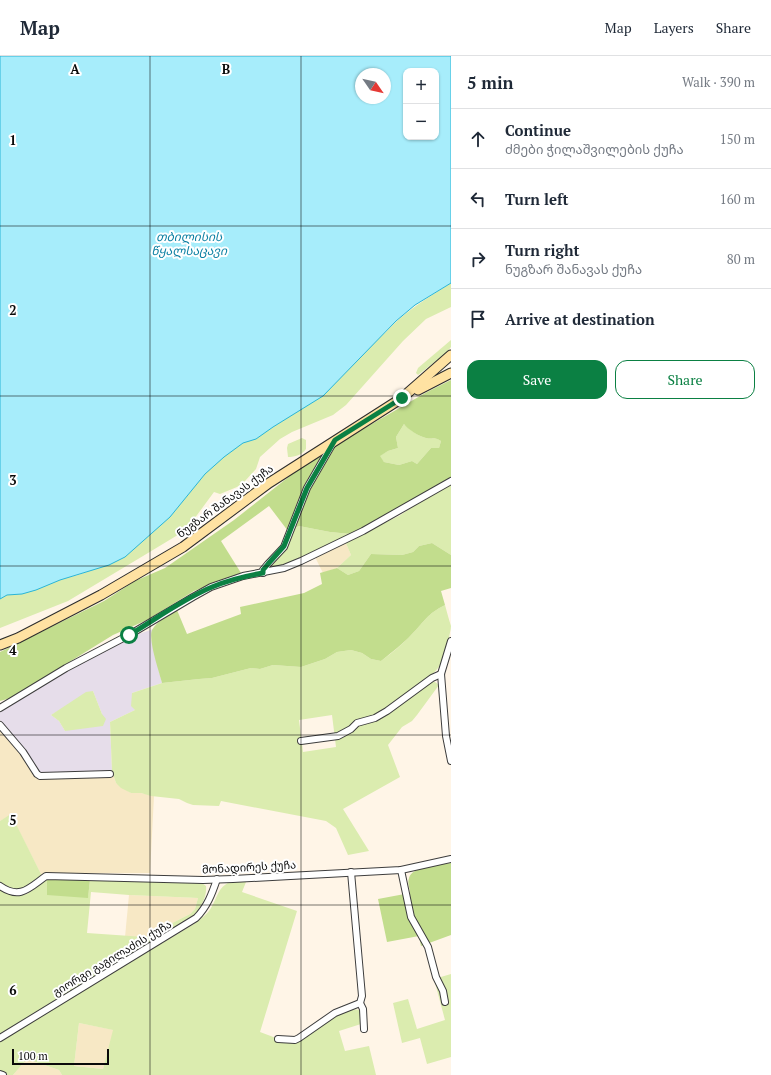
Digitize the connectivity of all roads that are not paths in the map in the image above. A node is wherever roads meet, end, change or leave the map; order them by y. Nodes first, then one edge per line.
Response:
1 (451, 355) edge
2 (451, 366) edge
3 (451, 373) edge
4 (428, 384) junction
5 (402, 398) junction
6 (335, 440) junction
7 (451, 481) edge
8 (263, 573) junction
9 (451, 641) edge
10 (0, 645) edge
11 (441, 674) junction
12 (0, 708) edge
13 (0, 725) edge
14 (301, 741) dead end
15 (451, 761) edge
16 (110, 774) dead end
17 (451, 859) edge
18 (401, 870) junction
19 (351, 872) junction
20 (217, 879) junction
21 (0, 886) edge
22 (445, 1002) dead end
23 (360, 1003) junction
24 (364, 1029) dead end
25 (0, 1038) edge
26 (278, 1039) dead end

1 - 5 main road, ნუგზარ შანავას ქუჩა
2 - 4 main road
3 - 4 main road
4 - 5 main road
5 - 6 main road, ნუგზარ შანავას ქუჩა
6 - 8 street
6 - 10 main road, ნუგზარ შანავას ქუჩა
7 - 8 street
8 - 12 street
9 - 11 street
11 - 14 street
11 - 15 street
13 - 16 street
17 - 18 street, მონადირეს ქუჩა
18 - 19 street, მონადირეს ქუჩა
18 - 22 street
19 - 20 street, მონადირეს ქუჩა
19 - 23 street
20 - 21 street, მონადირეს ქუჩა
20 - 25 street, გიორგი გაგილაძის ქუჩა
23 - 24 street
23 - 26 street

